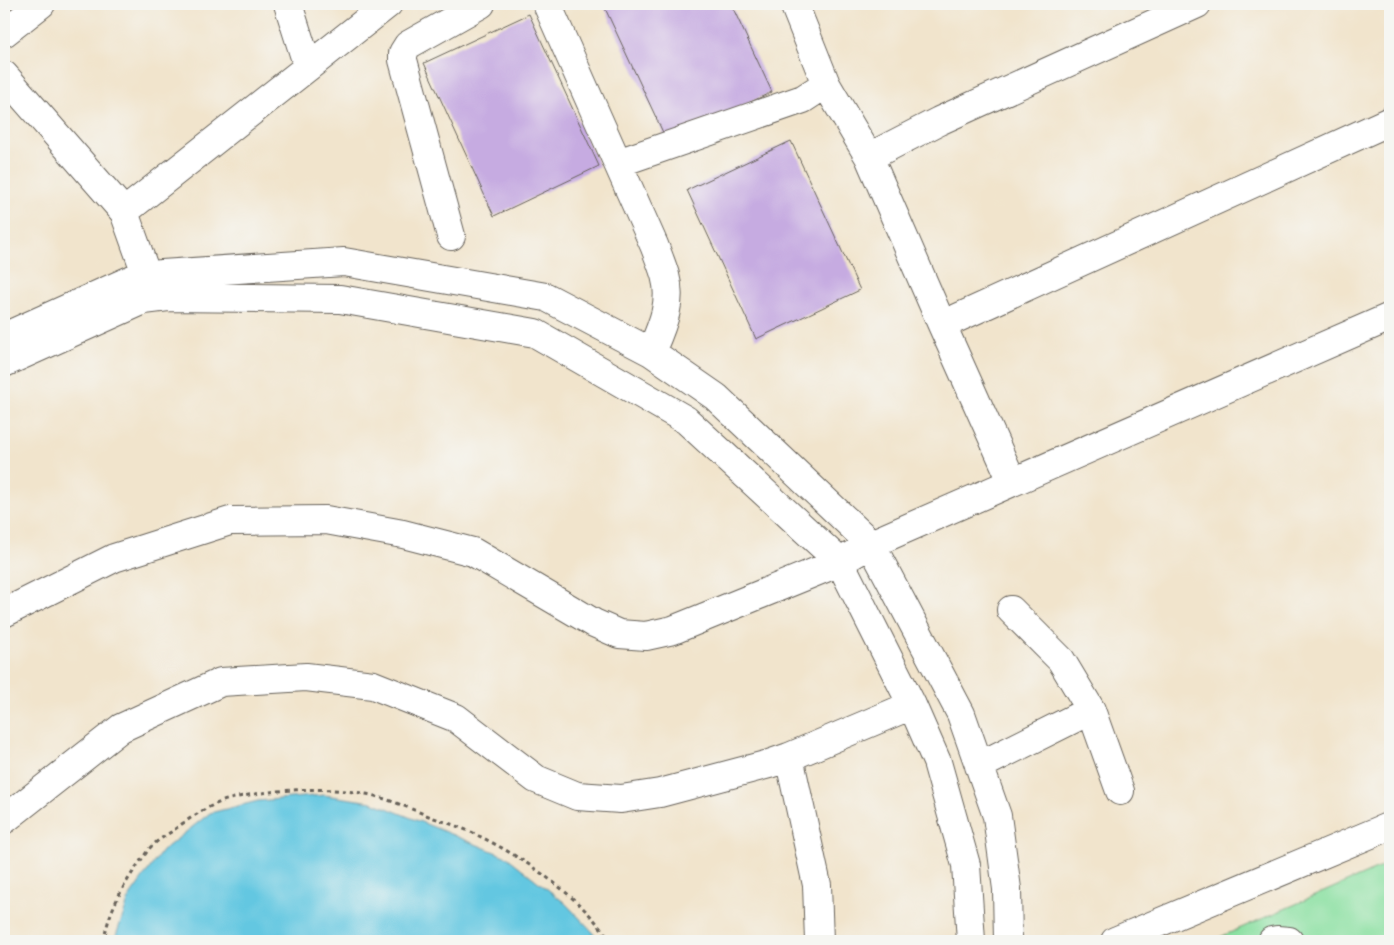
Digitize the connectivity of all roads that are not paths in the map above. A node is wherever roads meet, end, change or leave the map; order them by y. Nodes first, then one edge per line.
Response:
1 (41, 4) edge
2 (288, 4) edge
3 (388, 4) edge
4 (481, 4) edge
5 (547, 4) edge
6 (794, 4) edge
7 (1197, 4) edge
8 (4, 33) edge
9 (308, 67) junction
10 (4, 75) edge
11 (826, 84) junction
12 (1390, 121) edge
13 (869, 156) junction
14 (618, 163) junction
15 (124, 212) junction
16 (451, 236) dead end
17 (151, 287) junction
18 (546, 297) junction
19 (1390, 317) edge
20 (942, 325) junction
21 (535, 333) junction
22 (4, 337) edge
23 (651, 352) junction
24 (4, 363) edge
25 (1012, 481) junction
26 (871, 544) junction
27 (840, 562) junction
28 (1011, 610) dead end
29 (4, 613) edge
30 (912, 705) junction
31 (1091, 710) junction
32 (789, 757) junction
33 (979, 766) junction
34 (1120, 791) dead end
35 (4, 820) edge
36 (1390, 826) edge
37 (819, 941) edge
38 (971, 941) edge
39 (1008, 941) edge
40 (1115, 941) edge
41 (1272, 941) edge
42 (1288, 941) edge

1 - 8 street
2 - 9 street
3 - 9 street
4 - 16 street
5 - 14 street
6 - 11 street
7 - 13 street
9 - 15 street
10 - 15 street
11 - 13 street
11 - 14 street
12 - 20 street
13 - 20 street
14 - 23 street
15 - 17 street
17 - 18 street
17 - 21 street
17 - 22 street
17 - 24 street
18 - 21 street
18 - 23 street
19 - 25 street
20 - 25 street
21 - 27 street
23 - 26 street
25 - 26 street
26 - 27 street
26 - 33 street
27 - 29 street
27 - 30 street
28 - 31 street
30 - 32 street
30 - 38 street
31 - 33 street
31 - 34 street
32 - 35 street
32 - 37 street
33 - 39 street
36 - 40 street
41 - 42 street

